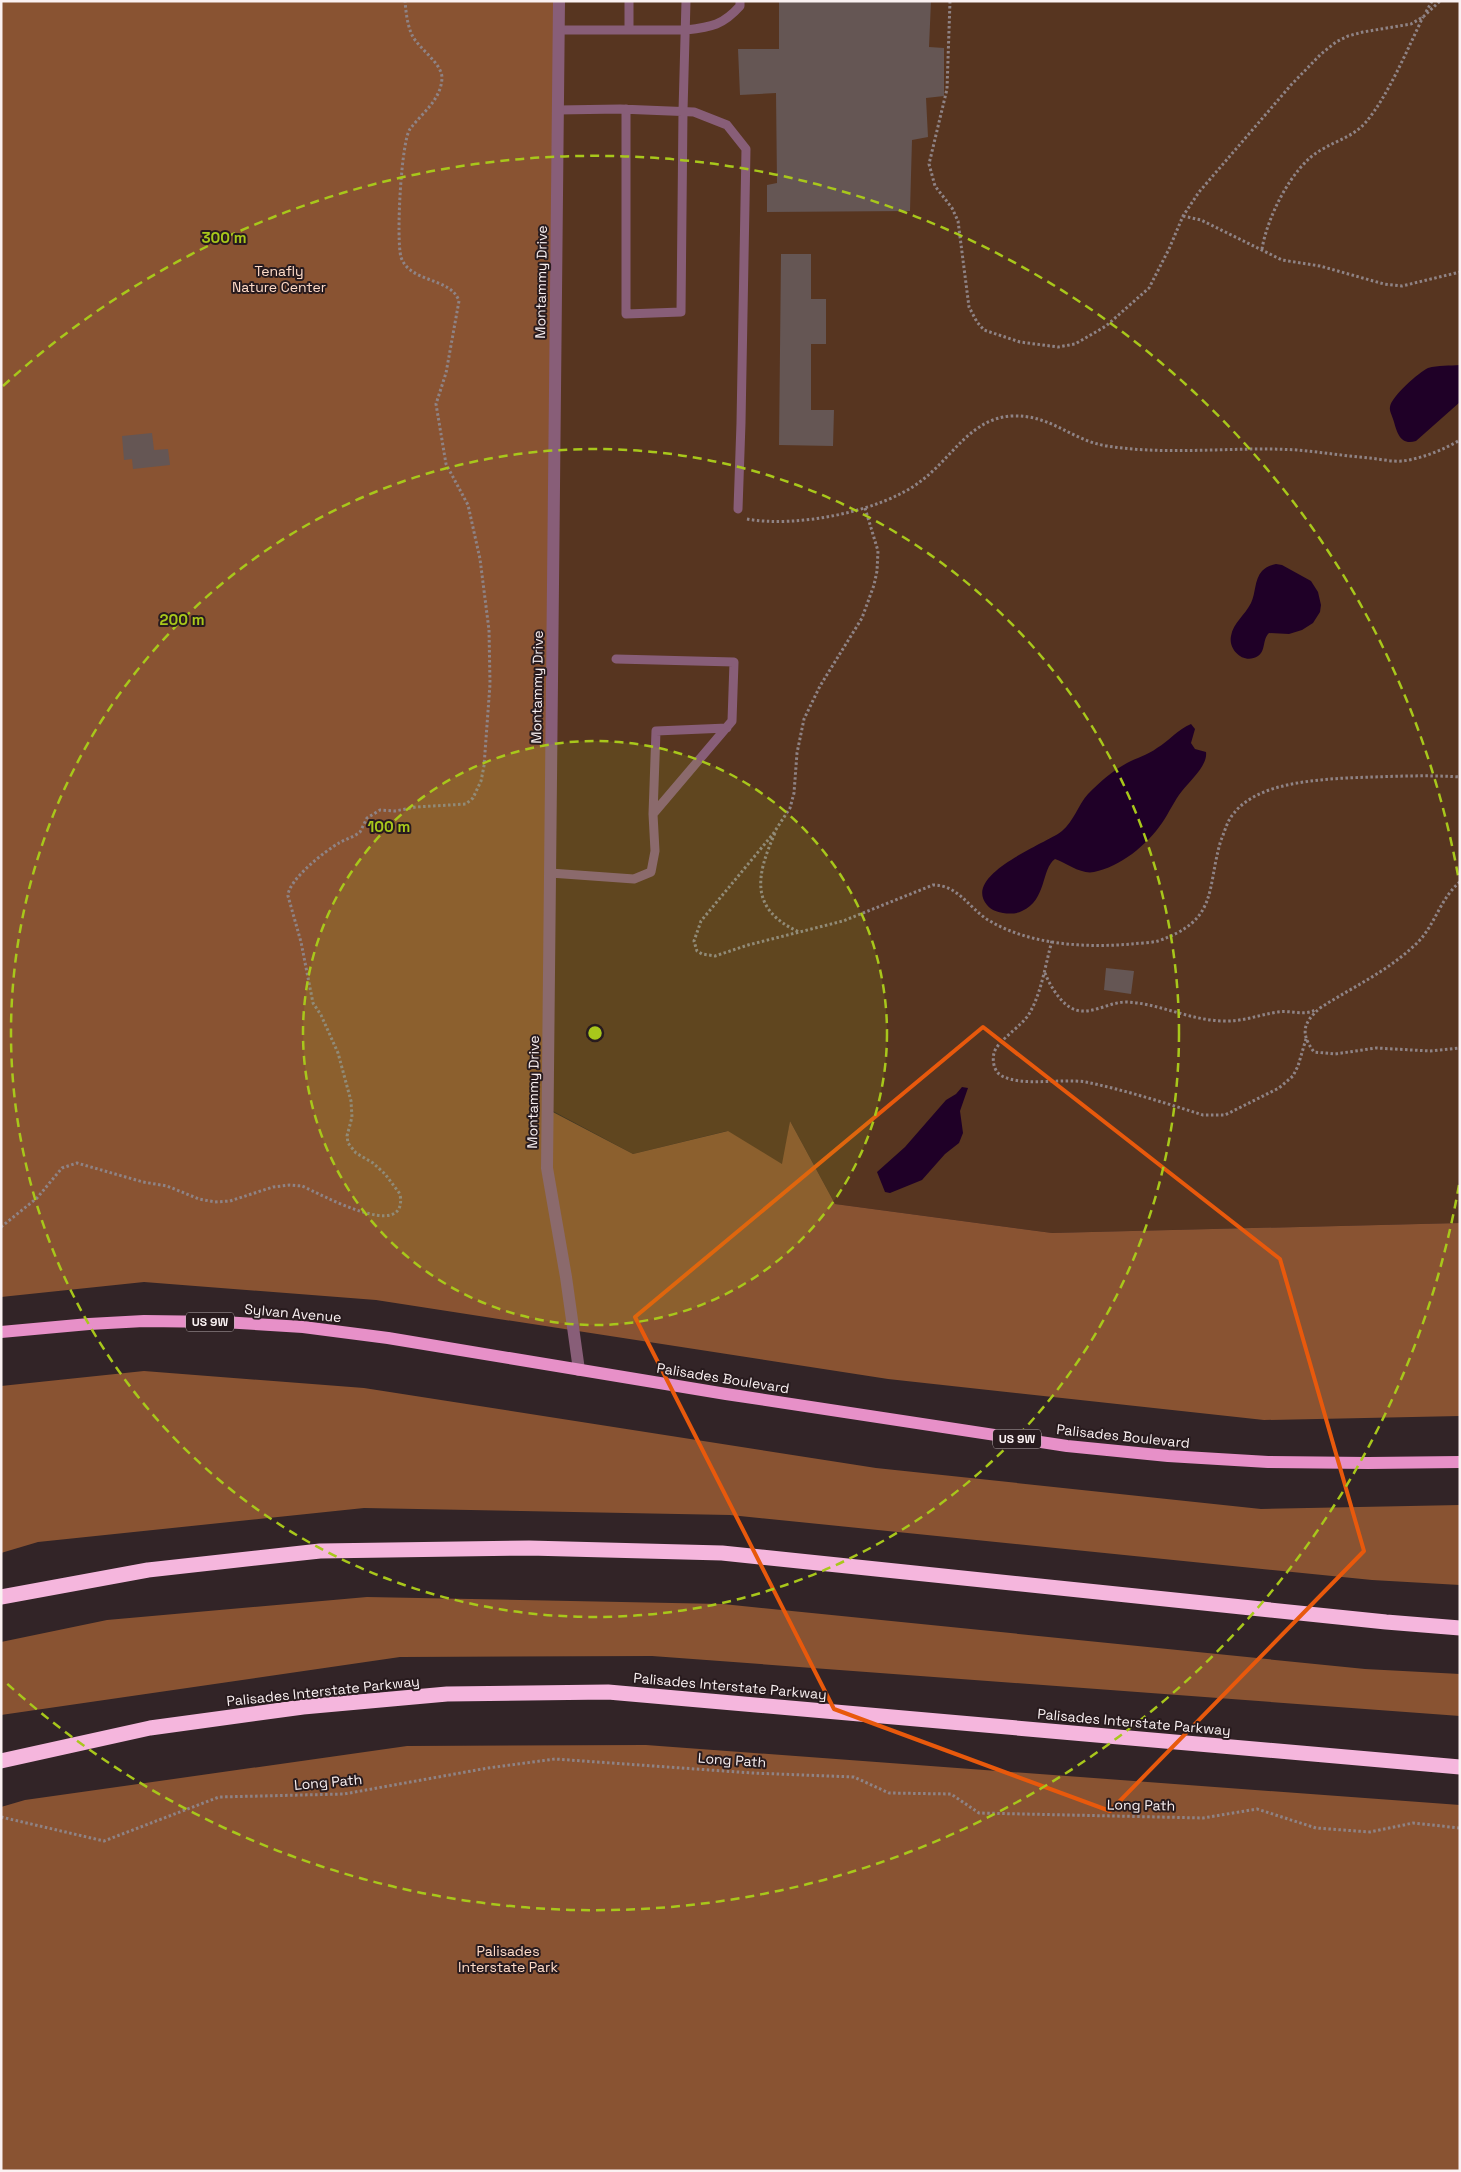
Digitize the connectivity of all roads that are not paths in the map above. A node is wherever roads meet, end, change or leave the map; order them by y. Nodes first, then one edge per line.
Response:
1 (559, 1) edge
2 (629, 1) edge
3 (686, 1) edge
4 (740, 1) edge
5 (558, 30) junction
6 (629, 30) junction
7 (686, 30) junction
8 (626, 109) junction
9 (558, 110) junction
10 (683, 111) junction
11 (738, 509) road end
12 (616, 659) dead end
13 (727, 728) junction
14 (653, 814) junction
15 (550, 873) junction
16 (1, 1332) edge
17 (579, 1370) junction
18 (1460, 1462) edge
19 (1, 1597) edge
20 (1460, 1628) edge
21 (1, 1761) edge
22 (1460, 1767) edge

1 - 5 street, Montammy Drive
2 - 6 lane
3 - 7 lane
4 - 7 lane
5 - 6 lane
5 - 9 street, Montammy Drive
6 - 7 lane
7 - 10 lane
8 - 9 lane
8 - 10 lane
8 - 10 lane
9 - 15 street, Montammy Drive
10 - 11 lane
12 - 13 lane
13 - 14 lane
13 - 14 lane
14 - 15 lane
15 - 17 street, Montammy Drive
16 - 17 main road, Sylvan Avenue / US 9W
17 - 18 main road, Palisades Boulevard / US 9W
19 - 20 highway
21 - 22 highway, Palisades Interstate Parkway

